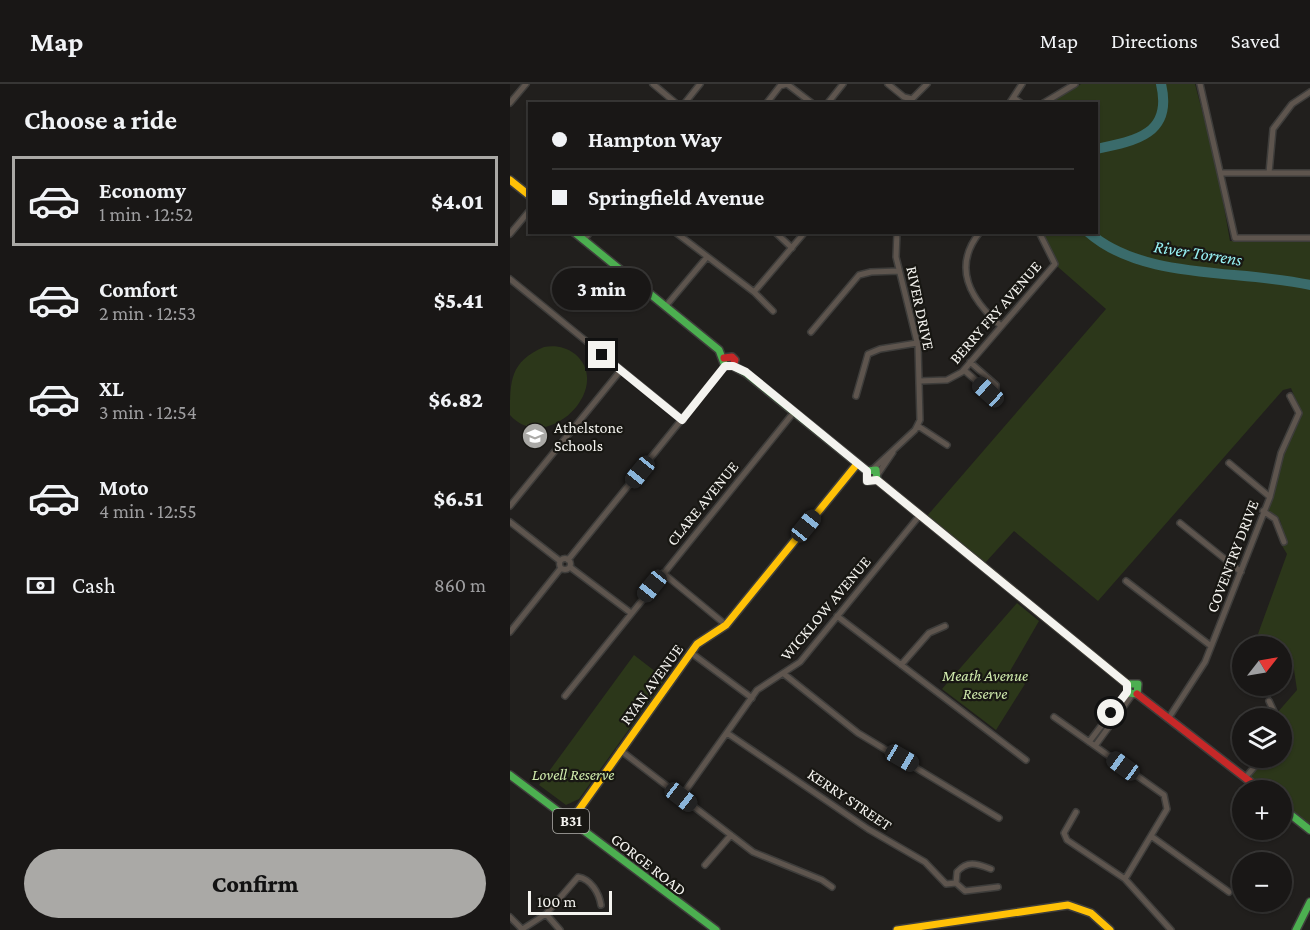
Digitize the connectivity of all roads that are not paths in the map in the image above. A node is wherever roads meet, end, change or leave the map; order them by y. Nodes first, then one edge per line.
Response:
1 (526, 84) edge
2 (653, 84) edge
3 (700, 84) edge
4 (843, 84) edge
5 (888, 84) edge
6 (927, 84) edge
7 (1022, 84) edge
8 (1075, 84) edge
9 (1200, 84) edge
10 (1310, 92) edge
11 (1014, 98) junction
12 (675, 102) edge
13 (686, 102) edge
14 (768, 102) edge
15 (810, 102) edge
16 (829, 102) edge
17 (1011, 102) edge
18 (1019, 102) edge
19 (1045, 102) edge
20 (510, 103) edge
21 (1222, 173) junction
22 (1269, 173) junction
23 (1310, 173) edge
24 (510, 180) edge
25 (528, 194) edge
26 (528, 212) edge
27 (510, 234) edge
28 (576, 234) edge
29 (588, 234) edge
30 (678, 234) edge
31 (777, 234) edge
32 (803, 234) edge
33 (897, 234) edge
34 (979, 234) edge
35 (1040, 234) edge
36 (1310, 238) edge
37 (584, 240) junction
38 (792, 248) junction
39 (707, 257) junction
40 (899, 271) junction
41 (510, 279) edge
42 (754, 292) junction
43 (665, 307) junction
44 (773, 311) dead end
45 (1001, 326) junction
46 (811, 332) dead end
47 (917, 342) junction
48 (970, 362) junction
49 (727, 363) junction
50 (621, 370) junction
51 (964, 370) junction
52 (920, 381) junction
53 (856, 396) dead end
54 (1290, 396) dead end
55 (794, 412) junction
56 (682, 420) junction
57 (918, 426) junction
58 (947, 445) dead end
59 (1229, 463) dead end
60 (857, 464) junction
61 (874, 474) junction
62 (1270, 497) junction
63 (510, 506) edge
64 (1263, 511) junction
65 (920, 515) junction
66 (510, 522) edge
67 (1180, 523) dead end
68 (1284, 542) dead end
69 (568, 560) junction
70 (560, 561) junction
71 (570, 567) junction
72 (561, 568) junction
73 (1241, 572) junction
74 (663, 573) junction
75 (1126, 581) dead end
76 (631, 613) junction
77 (837, 616) junction
78 (726, 625) junction
79 (945, 626) dead end
80 (510, 632) edge
81 (1211, 646) junction
82 (690, 652) junction
83 (901, 665) junction
84 (784, 674) junction
85 (1131, 691) junction
86 (565, 696) dead end
87 (752, 699) junction
88 (1269, 701) dead end
89 (1272, 708) edge
90 (1054, 717) dead end
91 (1168, 719) junction
92 (727, 733) junction
93 (1089, 742) junction
94 (1095, 746) junction
95 (620, 750) junction
96 (1026, 760) dead end
97 (1254, 768) edge
98 (510, 775) edge
99 (1245, 778) junction
100 (1248, 780) edge
101 (681, 797) junction
102 (1076, 812) dead end
103 (1292, 816) edge
104 (999, 818) dead end
105 (571, 821) junction
106 (1310, 830) edge
107 (731, 835) junction
108 (1151, 836) junction
109 (705, 865) dead end
110 (991, 869) dead end
111 (1125, 879) junction
112 (956, 883) junction
113 (832, 887) dead end
114 (998, 887) dead end
115 (1229, 892) dead end
116 (1310, 902) edge
117 (601, 905) dead end
118 (546, 914) junction
119 (510, 916) edge
120 (521, 930) edge
121 (560, 930) edge
122 (716, 930) edge
123 (897, 930) edge
124 (1110, 930) edge
125 (1171, 930) edge
126 (1296, 930) edge

1 - 20 street
2 - 12 street
3 - 13 street
4 - 16 street
5 - 6 street
7 - 11 street
8 - 19 street
9 - 21 street
10 - 22 street
11 - 17 street
11 - 18 street
14 - 15 street
21 - 22 street
21 - 36 street
22 - 23 street
24 - 25 street
26 - 27 street
28 - 37 street
29 - 37 street
30 - 39 street
31 - 38 street
32 - 38 street
33 - 40 street, RIVER DRIVE
34 - 45 street
35 - 45 street, BERRY FRY AVENUE
37 - 43 street
38 - 42 street
39 - 42 street
39 - 43 street
40 - 46 street
40 - 47 street, RIVER DRIVE
41 - 50 street
42 - 44 street
43 - 49 street
45 - 48 street, BERRY FRY AVENUE
47 - 52 street, RIVER DRIVE
47 - 53 street
48 - 51 street, BERRY FRY AVENUE
48 - 51 street
49 - 55 street
49 - 56 street
50 - 56 street
50 - 63 street
51 - 52 street, BERRY FRY AVENUE
52 - 57 street, RIVER DRIVE
54 - 62 street, COVENTRY DRIVE
55 - 60 street
55 - 74 street, CLARE AVENUE
56 - 69 street
57 - 58 street
57 - 61 street
59 - 62 street
60 - 61 street
60 - 78 street, RYAN AVENUE
61 - 65 street
62 - 64 street, COVENTRY DRIVE
64 - 68 street
64 - 73 street, COVENTRY DRIVE
65 - 77 street, WICKLOW AVENUE
65 - 85 street
66 - 70 street
67 - 73 street
69 - 70 street
69 - 71 street
70 - 72 street
71 - 72 street
71 - 76 street
72 - 80 street
73 - 81 street, COVENTRY DRIVE
74 - 76 street, CLARE AVENUE
74 - 78 street
75 - 81 street
76 - 86 street, CLARE AVENUE
77 - 83 street
77 - 84 street, WICKLOW AVENUE
78 - 82 street, RYAN AVENUE
79 - 83 street
81 - 91 street, COVENTRY DRIVE
82 - 87 street
82 - 95 street, RYAN AVENUE
83 - 96 street
84 - 87 street, WICKLOW AVENUE
84 - 104 street
85 - 91 street
85 - 93 street
85 - 94 street
87 - 92 street, WICKLOW AVENUE
88 - 89 street
90 - 93 street
91 - 99 street
92 - 101 street, WICKLOW AVENUE
92 - 112 street, KERRY STREET
93 - 94 street
94 - 108 street
95 - 101 street
95 - 105 street, RYAN AVENUE
97 - 99 street
98 - 105 street, GORGE ROAD / B31
99 - 100 street
101 - 107 street
102 - 111 street
103 - 106 street
105 - 122 street, GORGE ROAD / B31
107 - 109 street
107 - 113 street
108 - 111 street
108 - 115 street
110 - 112 street
111 - 125 street
112 - 114 street, KERRY STREET
116 - 126 street
117 - 118 street
118 - 120 street
118 - 121 street
119 - 120 street
123 - 124 street

